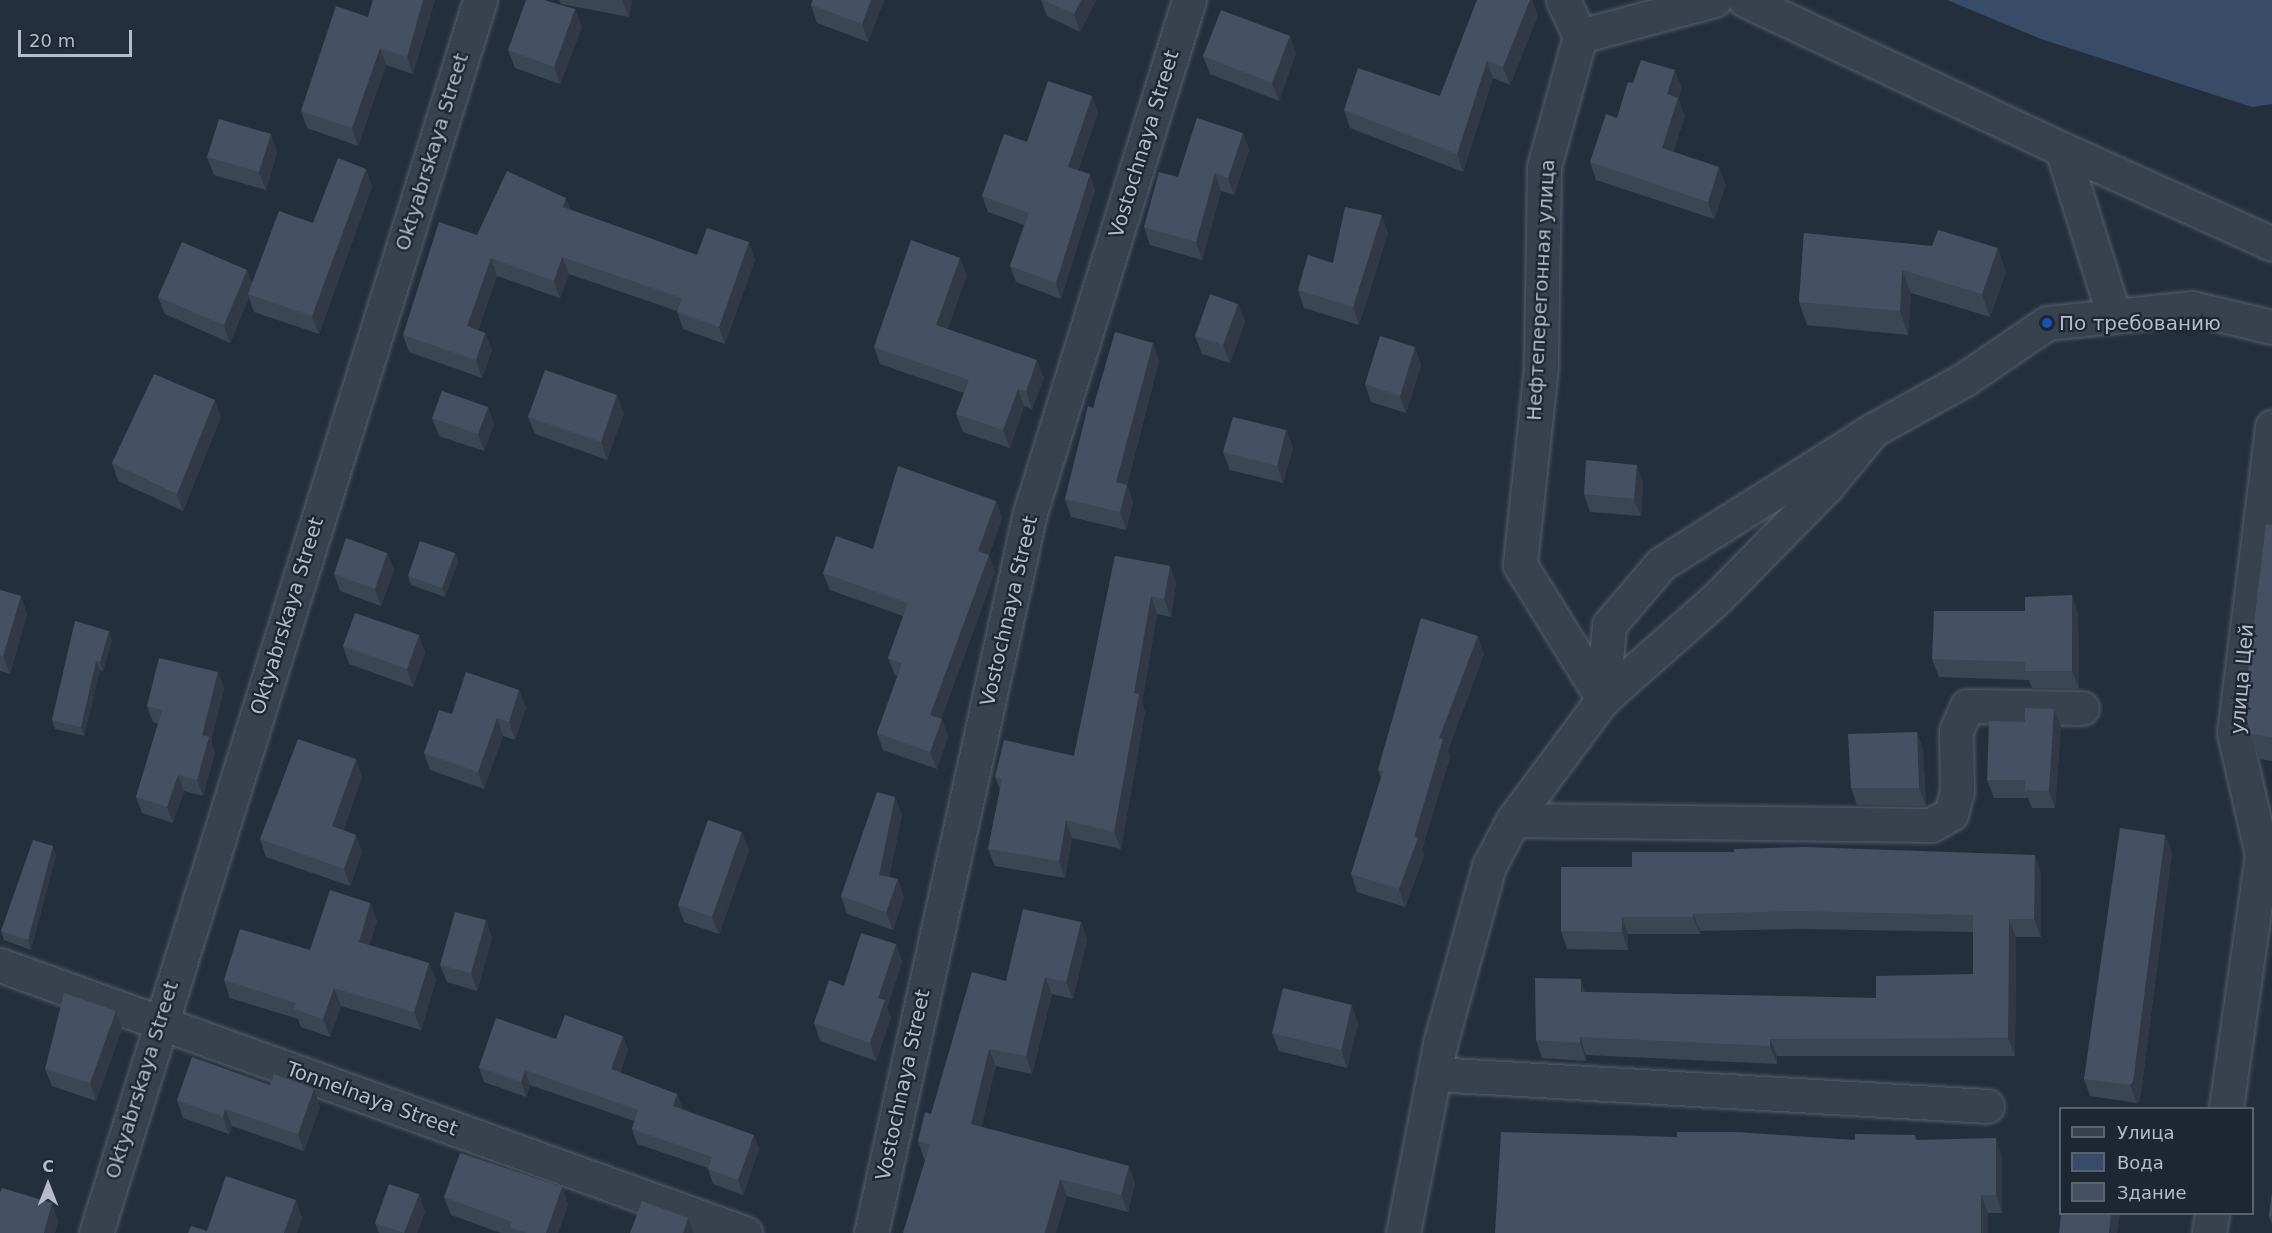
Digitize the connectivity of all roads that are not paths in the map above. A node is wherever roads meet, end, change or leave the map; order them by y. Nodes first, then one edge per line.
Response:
1 (480, 0) edge
2 (1189, 0) edge
3 (1563, 0) edge
4 (1714, 0) edge
5 (1745, 0) edge
6 (1580, 36) junction
7 (2062, 149) junction
8 (2272, 244) edge
9 (2113, 313) junction
10 (2272, 327) edge
11 (2272, 426) edge
12 (1873, 430) junction
13 (1603, 699) junction
14 (2082, 708) dead end
15 (1513, 820) junction
16 (0, 965) edge
17 (159, 1023) junction
18 (1434, 1074) junction
19 (1987, 1106) dead end
20 (2226, 1107) edge
21 (2212, 1215) edge
22 (96, 1233) edge
23 (745, 1233) edge
24 (871, 1233) edge
25 (1403, 1233) edge
26 (2209, 1233) edge

1 - 17 street, Oktyabrskaya Street
2 - 24 street, Vostochnaya Street
3 - 6 street
4 - 6 street
5 - 7 street
6 - 13 street, Нефтеперегонная улица
7 - 8 street
7 - 9 street
9 - 10 street
9 - 12 street
11 - 20 street, улица Цей
12 - 13 street
12 - 13 street
13 - 15 street
14 - 15 street
15 - 18 street
16 - 17 street, Tonnelnaya Street
17 - 22 street, Oktyabrskaya Street
17 - 23 street, Tonnelnaya Street
18 - 19 street
18 - 25 street
21 - 26 street

